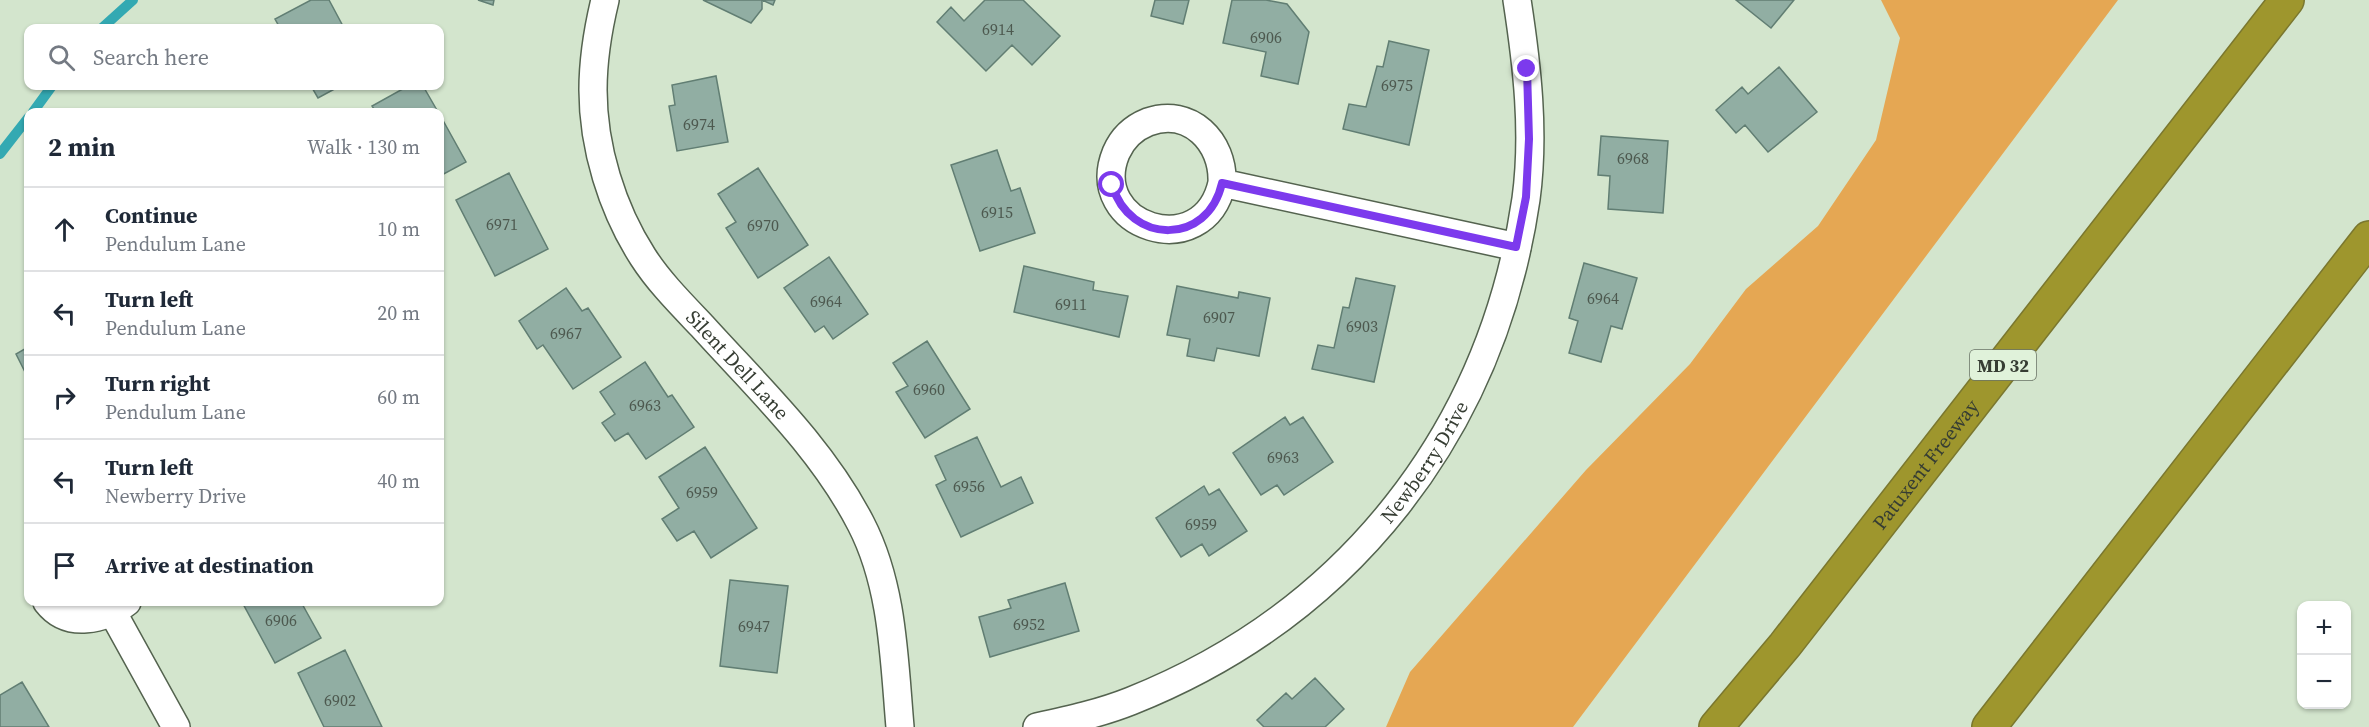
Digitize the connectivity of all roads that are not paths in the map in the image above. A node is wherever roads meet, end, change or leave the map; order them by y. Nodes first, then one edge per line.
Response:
1 (605, 0) edge
2 (1517, 0) edge
3 (2287, 0) edge
4 (1222, 183) junction
5 (2369, 238) edge
6 (1516, 247) junction
7 (50, 606) edge
8 (120, 607) edge
9 (176, 727) edge
10 (900, 727) edge
11 (1037, 727) edge
12 (1716, 727) edge
13 (1989, 727) edge

1 - 10 street, Silent Dell Lane
2 - 6 street, Newberry Drive
3 - 12 highway, Patuxent Freeway / MD 32
4 - 4 street
4 - 6 street
5 - 13 highway
6 - 11 street, Newberry Drive
7 - 8 street
8 - 9 street

